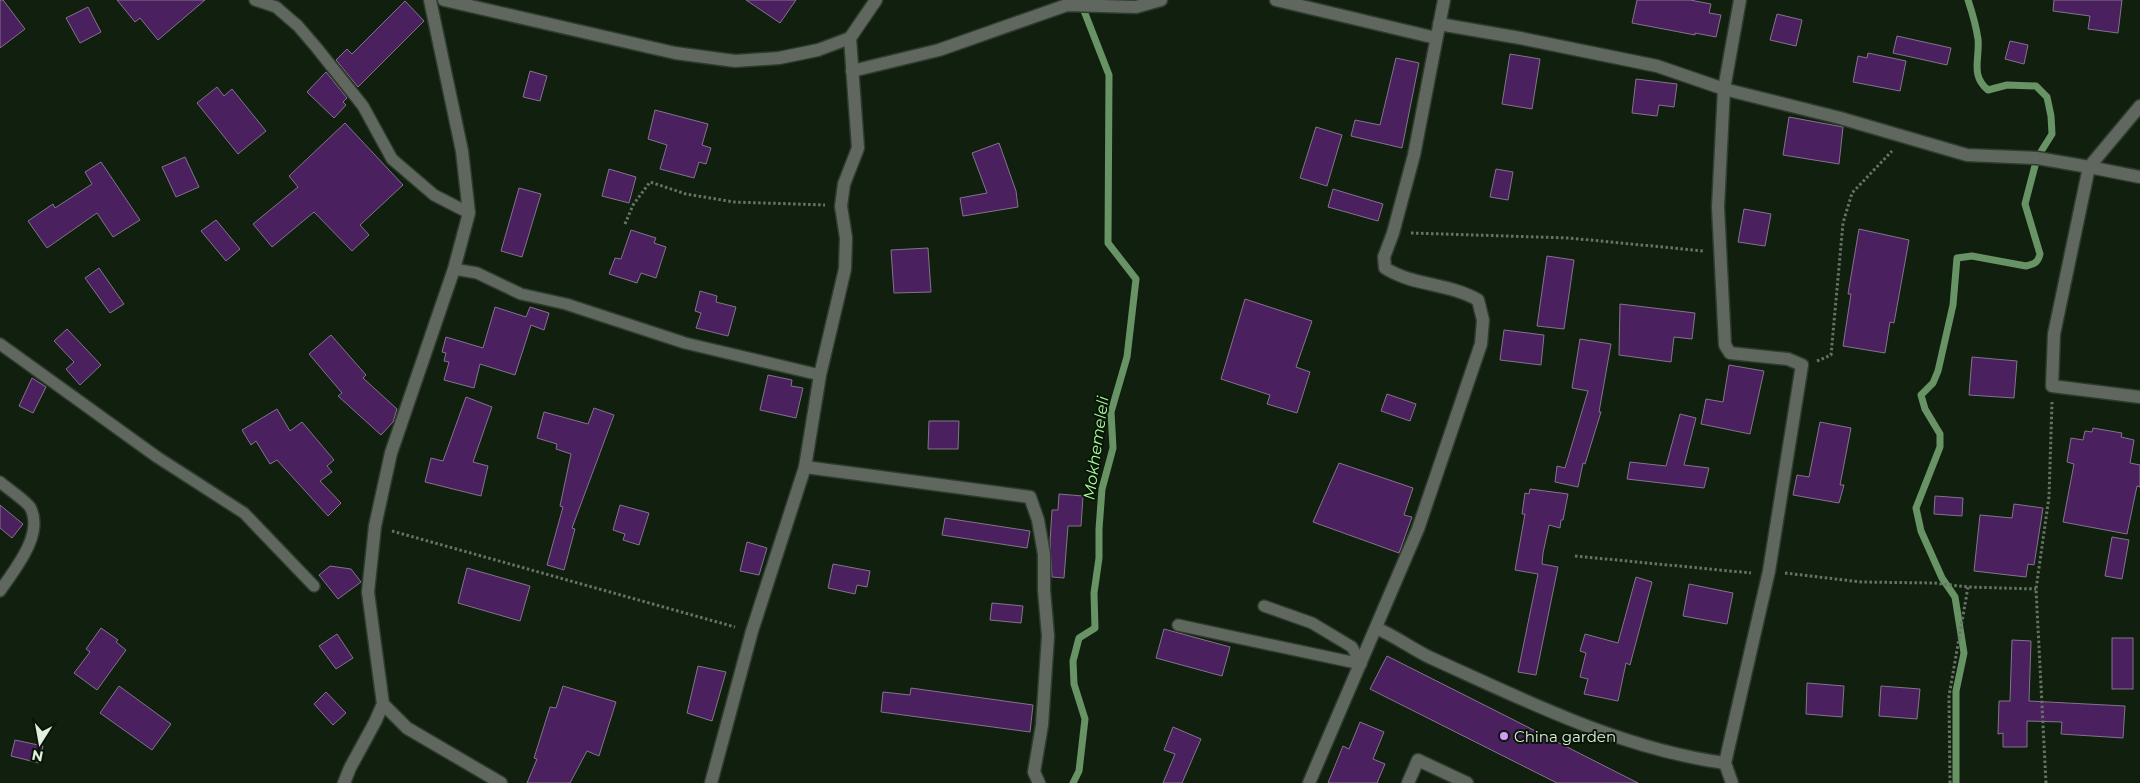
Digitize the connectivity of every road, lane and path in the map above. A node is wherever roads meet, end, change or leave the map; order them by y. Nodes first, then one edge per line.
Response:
1 (255, 0) edge
2 (430, 0) edge
3 (444, 0) edge
4 (876, 0) edge
5 (1160, 0) edge
6 (1276, 0) edge
7 (1444, 0) edge
8 (1740, 0) edge
9 (1439, 24) junction
10 (850, 38) junction
11 (1436, 38) junction
12 (852, 71) junction
13 (1724, 89) junction
14 (2140, 106) edge
15 (1904, 137) junction
16 (2089, 167) junction
17 (2140, 177) edge
18 (841, 206) junction
19 (469, 214) junction
20 (625, 224) dead end
21 (1393, 233) junction
22 (1720, 252) junction
23 (454, 269) junction
24 (0, 344) edge
25 (1802, 365) junction
26 (820, 375) junction
27 (2052, 386) junction
28 (2140, 397) edge
29 (805, 467) junction
30 (0, 482) edge
31 (374, 526) junction
32 (1575, 556) dead end
33 (1769, 571) junction
34 (314, 586) dead end
35 (1968, 587) junction
36 (2036, 589) junction
37 (0, 591) edge
38 (1264, 606) dead end
39 (1178, 625) dead end
40 (1376, 628) junction
41 (752, 631) junction
42 (1361, 664) junction
43 (383, 704) junction
44 (1725, 763) junction
45 (344, 783) edge
46 (501, 783) edge
47 (711, 783) edge
48 (1039, 783) edge
49 (1309, 783) edge
50 (1408, 783) edge
51 (1467, 783) edge
52 (1732, 783) edge
53 (1950, 783) edge
54 (2046, 783) edge

1 - 19 lane
2 - 19 street
3 - 10 street
4 - 10 street
5 - 12 street
6 - 11 street
7 - 9 street
8 - 13 street
9 - 11 street
9 - 13 street
10 - 12 street
11 - 21 street
12 - 18 street
13 - 15 street
13 - 22 street
14 - 16 street
15 - 16 street
15 - 25 path
16 - 17 street
16 - 27 street
18 - 20 path
18 - 26 street
19 - 23 street
21 - 22 path
21 - 40 street
22 - 25 street
23 - 26 lane
23 - 31 street
24 - 34 lane
25 - 33 street
26 - 29 street
27 - 28 street
27 - 36 path
29 - 41 street
29 - 48 street
30 - 37 lane
31 - 41 path
31 - 43 street
32 - 33 path
33 - 35 path
33 - 44 street
35 - 36 path
35 - 53 path
36 - 54 path
38 - 42 lane
39 - 42 lane
40 - 42 street
40 - 44 street
41 - 47 street
42 - 49 street
43 - 45 street
43 - 46 street
44 - 52 street
50 - 51 street

